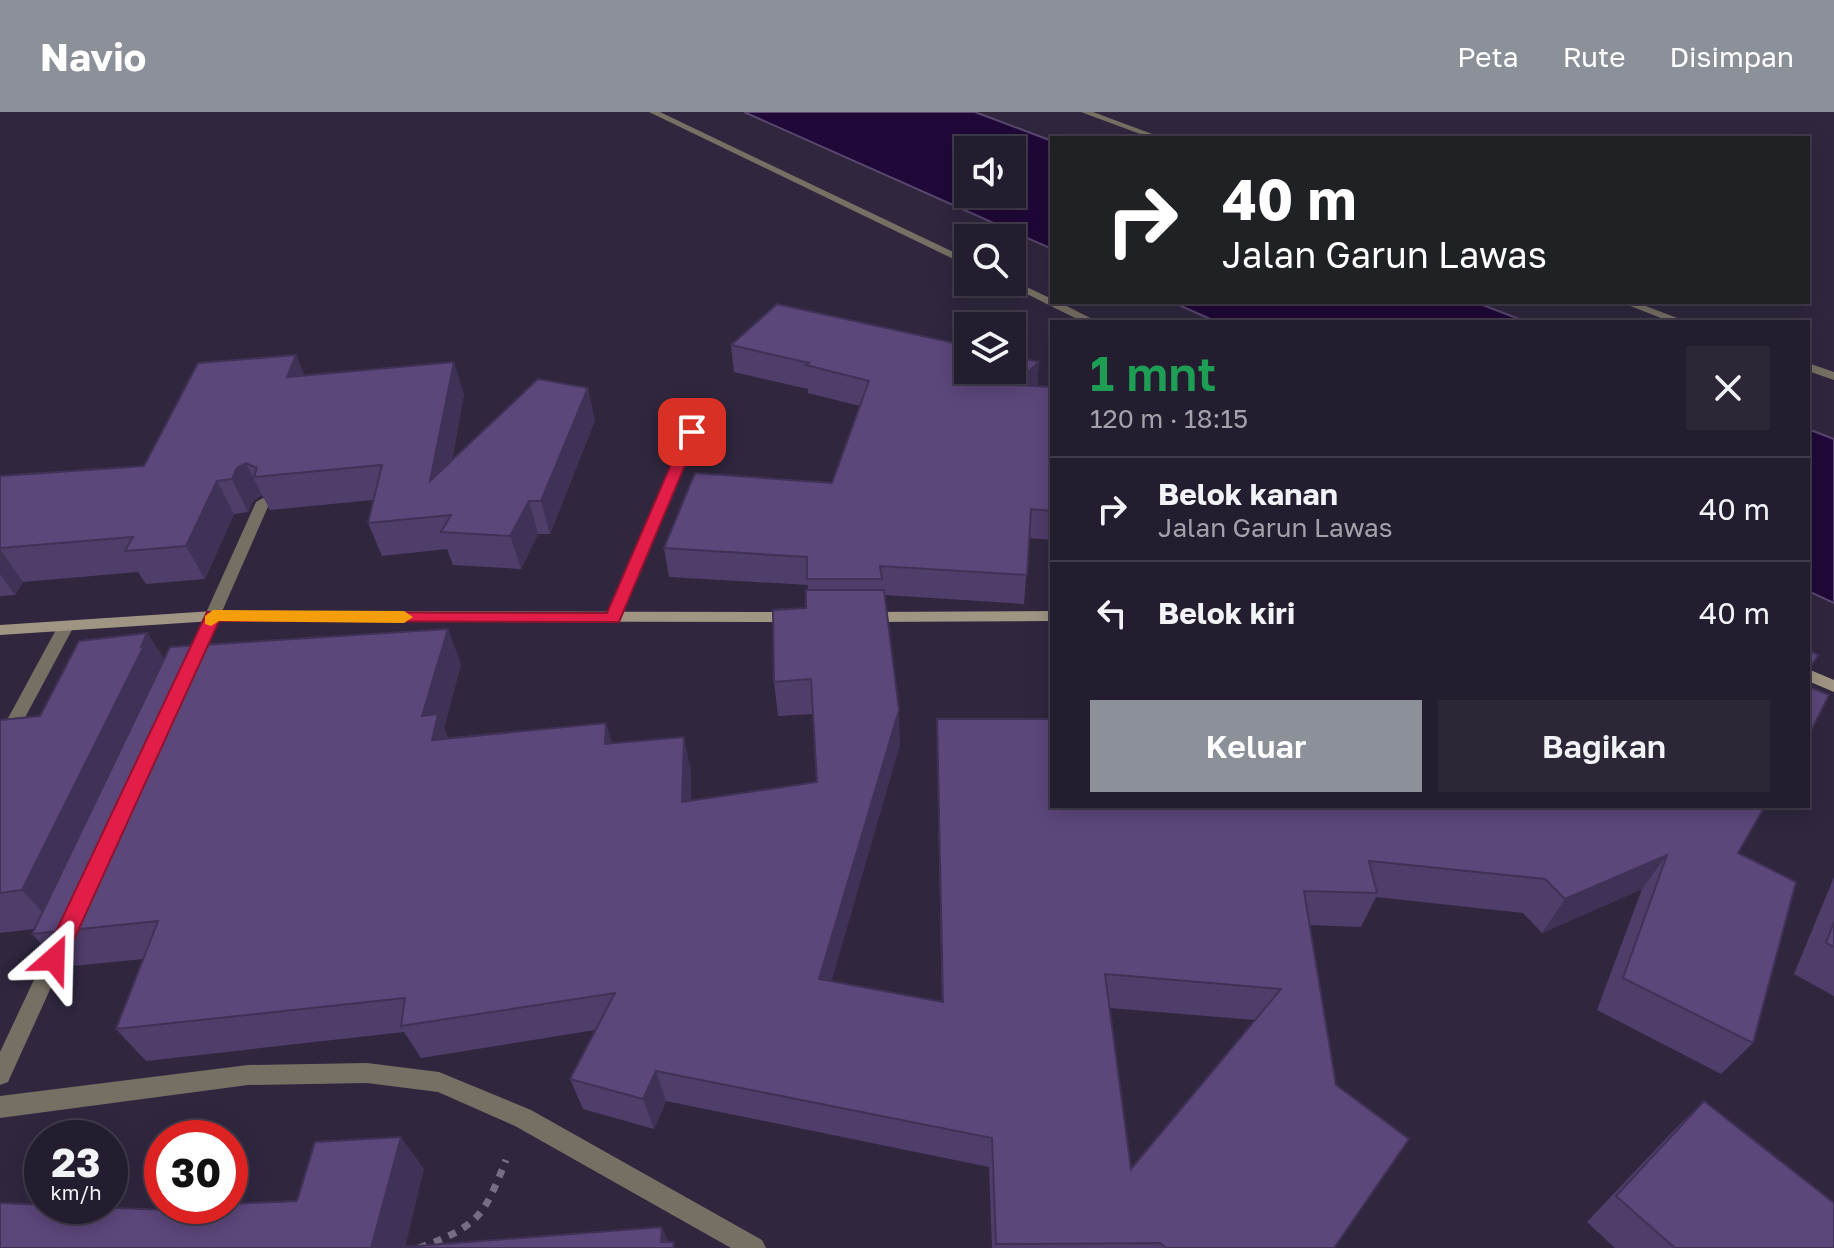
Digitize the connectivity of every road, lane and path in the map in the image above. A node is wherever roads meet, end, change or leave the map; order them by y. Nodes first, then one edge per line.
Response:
1 (653, 112) edge
2 (1085, 112) edge
3 (1153, 136) edge
4 (954, 256) edge
5 (1026, 291) edge
6 (1050, 302) edge
7 (1054, 304) edge
8 (1631, 304) edge
9 (1088, 320) edge
10 (1676, 320) edge
11 (1810, 368) edge
12 (1834, 376) edge
13 (692, 432) dead end
14 (263, 502) edge
15 (213, 616) junction
16 (1050, 616) edge
17 (817, 617) edge
18 (848, 617) edge
19 (613, 618) junction
20 (66, 626) junction
21 (0, 630) edge
22 (1810, 676) edge
23 (182, 684) edge
24 (1834, 686) edge
25 (0, 749) edge
26 (74, 915) edge
27 (0, 1075) edge
28 (0, 1107) edge
29 (523, 1118) junction
30 (419, 1248) edge
31 (754, 1248) edge

1 - 4 street
2 - 3 street
5 - 6 street
7 - 9 street
8 - 10 street
11 - 12 street
13 - 19 street
14 - 15 street
15 - 19 main road
15 - 20 main road
15 - 23 street
16 - 18 main road
17 - 19 main road
20 - 21 main road
20 - 25 street
22 - 24 main road
26 - 27 street
28 - 29 street
29 - 30 path
29 - 31 street

